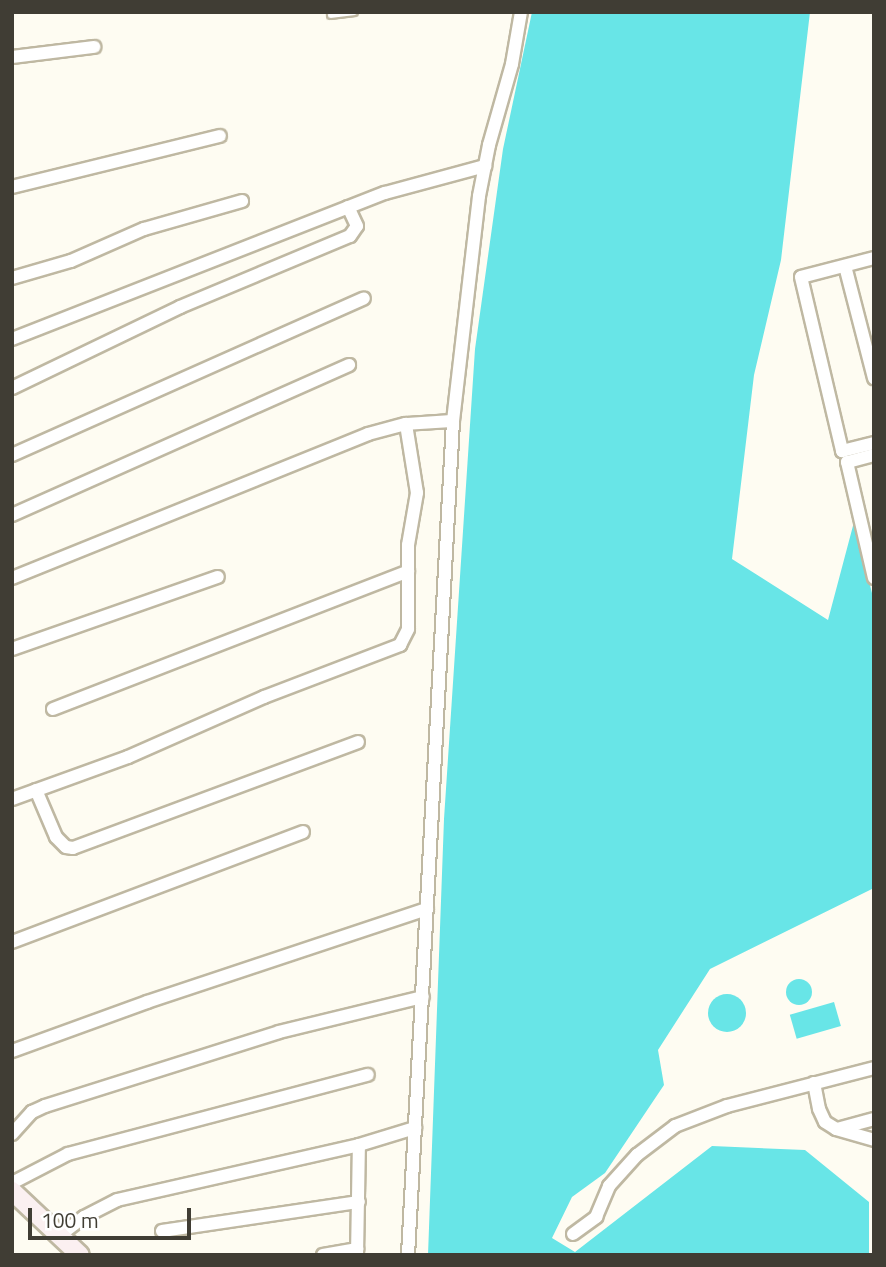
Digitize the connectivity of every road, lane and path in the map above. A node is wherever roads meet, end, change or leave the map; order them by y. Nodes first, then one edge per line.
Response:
1 (354, 12) edge
2 (521, 12) edge
3 (331, 15) dead end
4 (94, 47) dead end
5 (12, 57) edge
6 (219, 136) dead end
7 (485, 166) junction
8 (12, 187) edge
9 (242, 201) dead end
10 (348, 207) junction
11 (874, 258) edge
12 (845, 266) junction
13 (12, 278) edge
14 (365, 298) dead end
15 (12, 339) edge
16 (349, 365) dead end
17 (874, 378) edge
18 (12, 388) edge
19 (453, 421) junction
20 (406, 424) junction
21 (874, 443) edge
22 (12, 455) edge
23 (874, 455) edge
24 (12, 515) edge
25 (873, 570) edge
26 (408, 571) junction
27 (218, 577) dead end
28 (12, 578) edge
29 (12, 649) edge
30 (53, 709) dead end
31 (358, 742) dead end
32 (36, 790) junction
33 (12, 799) edge
34 (303, 832) dead end
35 (426, 909) junction
36 (12, 942) edge
37 (423, 998) junction
38 (12, 1051) edge
39 (874, 1068) edge
40 (368, 1075) dead end
41 (814, 1083) junction
42 (874, 1119) edge
43 (415, 1128) junction
44 (836, 1129) junction
45 (12, 1134) edge
46 (874, 1140) edge
47 (359, 1145) junction
48 (12, 1183) edge
49 (12, 1191) edge
50 (359, 1202) junction
51 (162, 1231) dead end
52 (573, 1234) dead end
53 (60, 1235) junction
54 (357, 1252) edge
55 (80, 1255) edge
56 (323, 1255) edge
57 (408, 1255) edge

1 - 3 lane
2 - 7 street
4 - 5 street
6 - 8 street
7 - 10 street
7 - 19 street
9 - 13 street
10 - 15 street
10 - 18 street
11 - 12 street
12 - 17 street
12 - 21 street
14 - 22 street
16 - 24 street
19 - 20 street
19 - 35 street
20 - 26 street
20 - 28 street
23 - 25 street
26 - 30 street
26 - 32 street
27 - 29 street
31 - 32 street
32 - 33 street
34 - 36 street
35 - 37 street
35 - 38 street
37 - 43 street
37 - 45 street
39 - 41 street
40 - 48 street
41 - 44 street
41 - 52 street
42 - 44 street
43 - 47 street
43 - 57 street
44 - 46 street
47 - 50 street
47 - 53 street
49 - 53 street
50 - 51 street
50 - 54 street
53 - 55 street
54 - 56 street

